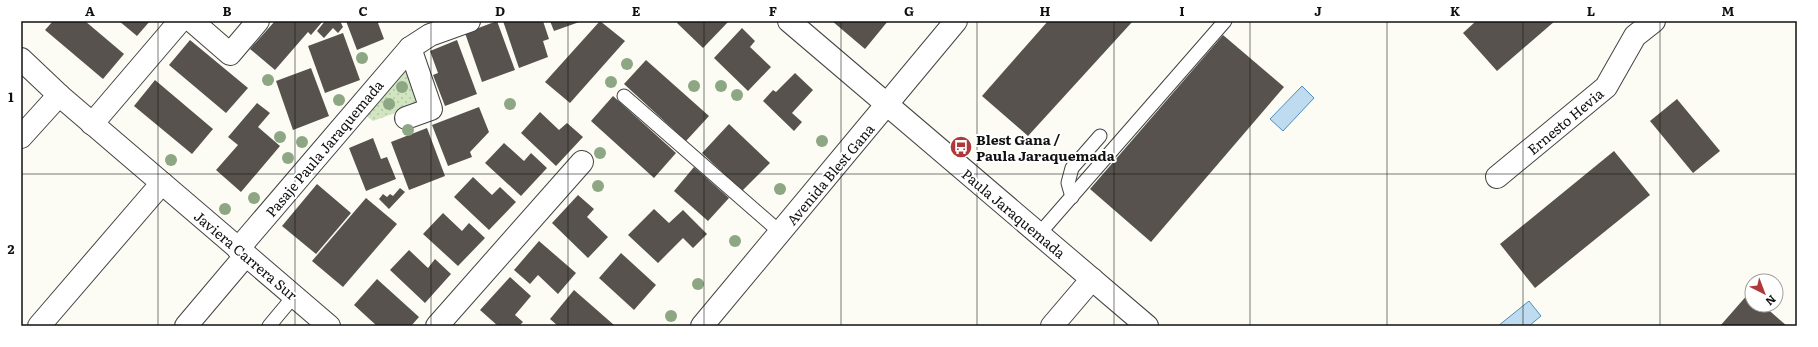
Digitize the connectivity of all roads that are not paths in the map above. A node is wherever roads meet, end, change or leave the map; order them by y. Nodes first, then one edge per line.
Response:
1 (180, 21) edge
2 (192, 21) edge
3 (258, 21) edge
4 (469, 21) edge
5 (789, 21) edge
6 (956, 21) edge
7 (1226, 21) edge
8 (1654, 21) edge
9 (410, 48) junction
10 (21, 60) edge
11 (59, 96) junction
12 (624, 96) dead end
13 (888, 104) junction
14 (406, 118) dead end
15 (92, 124) junction
16 (1100, 136) dead end
17 (21, 137) edge
18 (582, 162) dead end
19 (1497, 177) dead end
20 (162, 184) junction
21 (1072, 197) junction
22 (781, 233) junction
23 (1039, 234) junction
24 (242, 252) junction
25 (1092, 279) junction
26 (294, 296) junction
27 (39, 326) edge
28 (186, 326) edge
29 (269, 326) edge
30 (330, 326) edge
31 (437, 326) edge
32 (702, 326) edge
33 (1052, 326) edge
34 (1147, 326) edge

1 - 15 street
2 - 3 street
4 - 9 street, Pasaje Paula Jaraquemada
5 - 13 street, Paula Jaraquemada
6 - 13 street, Avenida Blest Gana
7 - 21 lane
8 - 19 street, Ernesto Hevia
9 - 14 street
9 - 24 street, Pasaje Paula Jaraquemada
10 - 11 street, Javiera Carrera Sur
11 - 15 street, Javiera Carrera Sur
11 - 17 street
12 - 22 lane
13 - 22 street, Avenida Blest Gana
13 - 23 street, Paula Jaraquemada
15 - 20 street, Javiera Carrera Sur
16 - 21 lane
18 - 31 street
20 - 24 street, Javiera Carrera Sur
20 - 27 street
21 - 23 lane
22 - 32 street, Avenida Blest Gana
23 - 25 street, Paula Jaraquemada
24 - 26 street, Javiera Carrera Sur
24 - 28 street, Pasaje Paula Jaraquemada
25 - 33 street
25 - 34 street, Paula Jaraquemada
26 - 29 lane
26 - 30 street, Javiera Carrera Sur

